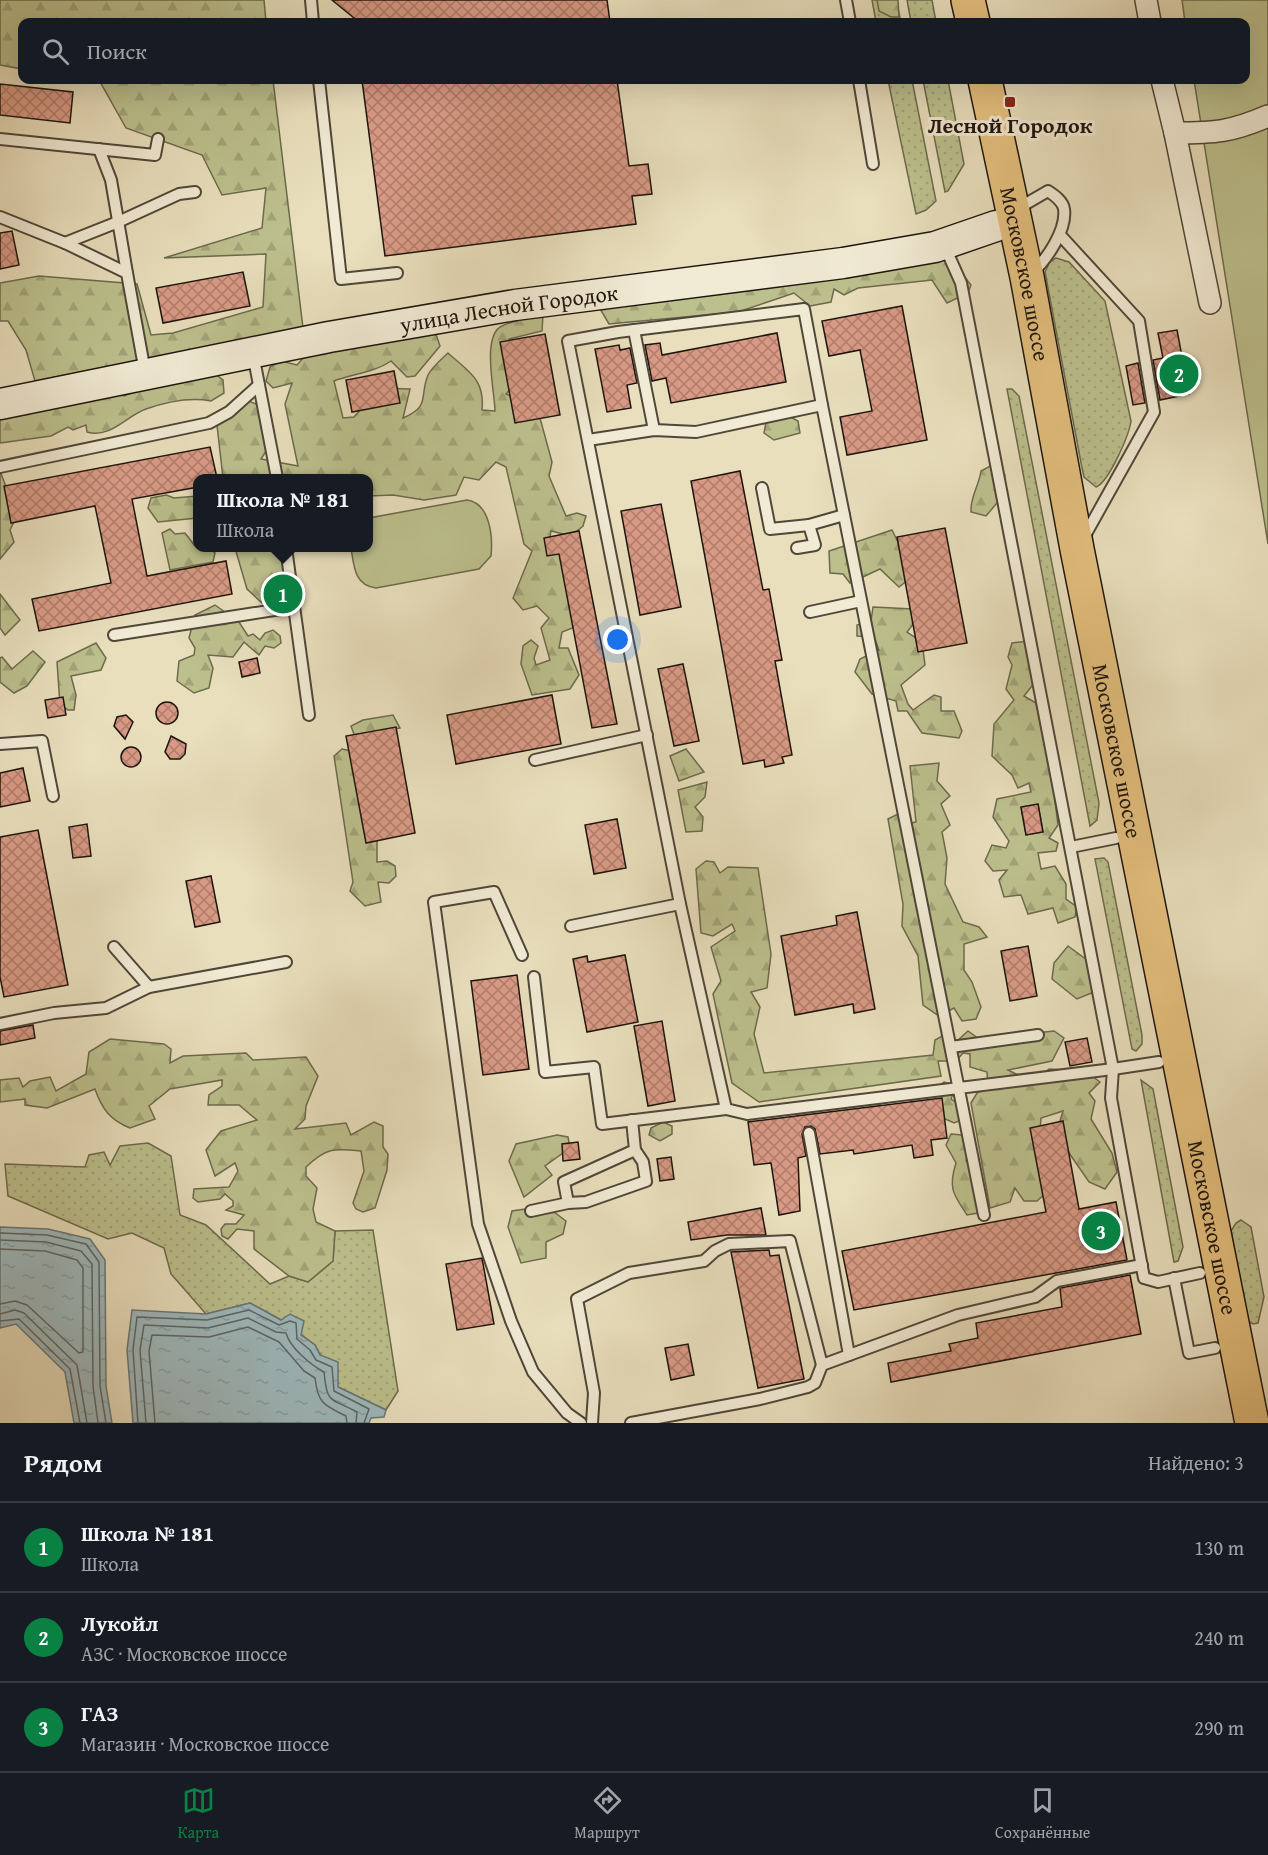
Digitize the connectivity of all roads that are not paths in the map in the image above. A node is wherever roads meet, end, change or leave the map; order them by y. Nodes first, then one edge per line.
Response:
1 (311, 0) edge
2 (846, 0) edge
3 (949, 0) edge
4 (968, 0) edge
5 (1146, 0) edge
6 (313, 18) edge
7 (849, 18) edge
8 (953, 18) edge
9 (972, 18) edge
10 (1149, 18) edge
11 (319, 84) edge
12 (860, 84) edge
13 (966, 84) edge
14 (986, 84) edge
15 (1163, 84) edge
16 (1268, 116) edge
17 (1175, 133) junction
18 (0, 139) edge
19 (158, 139) dead end
20 (99, 149) junction
21 (873, 164) dead end
22 (195, 192) dead end
23 (0, 217) edge
24 (1004, 218) junction
25 (118, 222) junction
26 (1060, 235) junction
27 (65, 243) junction
28 (944, 245) junction
29 (127, 273) junction
30 (397, 273) dead end
31 (1027, 277) junction
32 (1210, 303) dead end
33 (634, 330) junction
34 (253, 354) junction
35 (145, 375) junction
36 (259, 386) junction
37 (0, 404) edge
38 (822, 405) junction
39 (654, 430) junction
40 (588, 440) junction
41 (0, 467) edge
42 (276, 474) edge
43 (762, 488) dead end
44 (844, 515) junction
45 (809, 525) junction
46 (797, 548) dead end
47 (1077, 549) junction
48 (287, 552) edge
49 (861, 601) junction
50 (294, 607) junction
51 (810, 612) dead end
52 (114, 635) dead end
53 (309, 715) dead end
54 (647, 735) junction
55 (0, 744) edge
56 (535, 760) dead end
57 (53, 796) dead end
58 (1116, 838) junction
59 (1071, 847) junction
60 (680, 904) junction
61 (571, 926) dead end
62 (114, 947) dead end
63 (522, 955) dead end
64 (286, 962) dead end
65 (534, 977) dead end
66 (148, 987) junction
67 (0, 1024) edge
68 (1038, 1035) dead end
69 (951, 1047) junction
70 (1159, 1062) junction
71 (1113, 1069) junction
72 (959, 1088) junction
73 (726, 1109) junction
74 (632, 1120) junction
75 (809, 1132) dead end
76 (635, 1150) junction
77 (568, 1203) junction
78 (531, 1211) dead end
79 (984, 1215) dead end
80 (1142, 1265) junction
81 (1187, 1276) junction
82 (849, 1355) junction
83 (822, 1365) junction
84 (581, 1423) edge
85 (592, 1423) edge
86 (631, 1423) edge
87 (1229, 1423) edge
88 (1252, 1423) edge

1 - 6 lane
2 - 7 lane
3 - 8 main road
4 - 9 main road
5 - 10 street
11 - 30 lane
12 - 21 lane
13 - 24 main road, Московское шоссе
14 - 24 main road, Московское шоссе
15 - 17 street
16 - 17 street
17 - 32 street
18 - 20 lane
19 - 20 lane
20 - 25 lane
22 - 25 lane
23 - 27 lane
24 - 26 lane
24 - 28 street, улица Лесной Городок
24 - 31 main road, Московское шоссе
24 - 58 main road, Московское шоссе
25 - 27 lane
25 - 29 lane
26 - 31 lane
26 - 47 lane
27 - 29 lane
28 - 34 street, улица Лесной Городок
28 - 59 lane
29 - 35 lane
31 - 47 main road, Московское шоссе
33 - 38 lane
33 - 39 lane
33 - 40 lane
34 - 35 street, улица Лесной Городок
34 - 36 lane
35 - 37 street, улица Лесной Городок
36 - 41 lane
36 - 42 lane
38 - 39 lane
38 - 44 lane
39 - 40 lane
40 - 54 lane
43 - 45 lane
44 - 45 lane
44 - 49 lane
45 - 46 lane
47 - 88 main road, Московское шоссе
48 - 50 lane
49 - 51 lane
49 - 69 lane
50 - 52 lane
50 - 53 lane
54 - 56 lane
54 - 60 lane
55 - 57 lane
58 - 59 lane
58 - 70 main road, Московское шоссе
59 - 71 lane
60 - 61 lane
60 - 73 lane
62 - 66 lane
63 - 84 lane
64 - 66 lane
65 - 74 lane
66 - 67 lane
68 - 69 lane
69 - 72 lane
70 - 71 lane
70 - 81 main road, Московское шоссе
71 - 72 lane
71 - 80 lane
72 - 73 lane
72 - 79 lane
73 - 74 lane
74 - 76 lane
75 - 82 lane
76 - 77 lane
76 - 77 lane
77 - 78 lane
80 - 81 lane
80 - 82 lane
81 - 87 main road, Московское шоссе
82 - 83 lane
83 - 85 lane
83 - 86 lane

